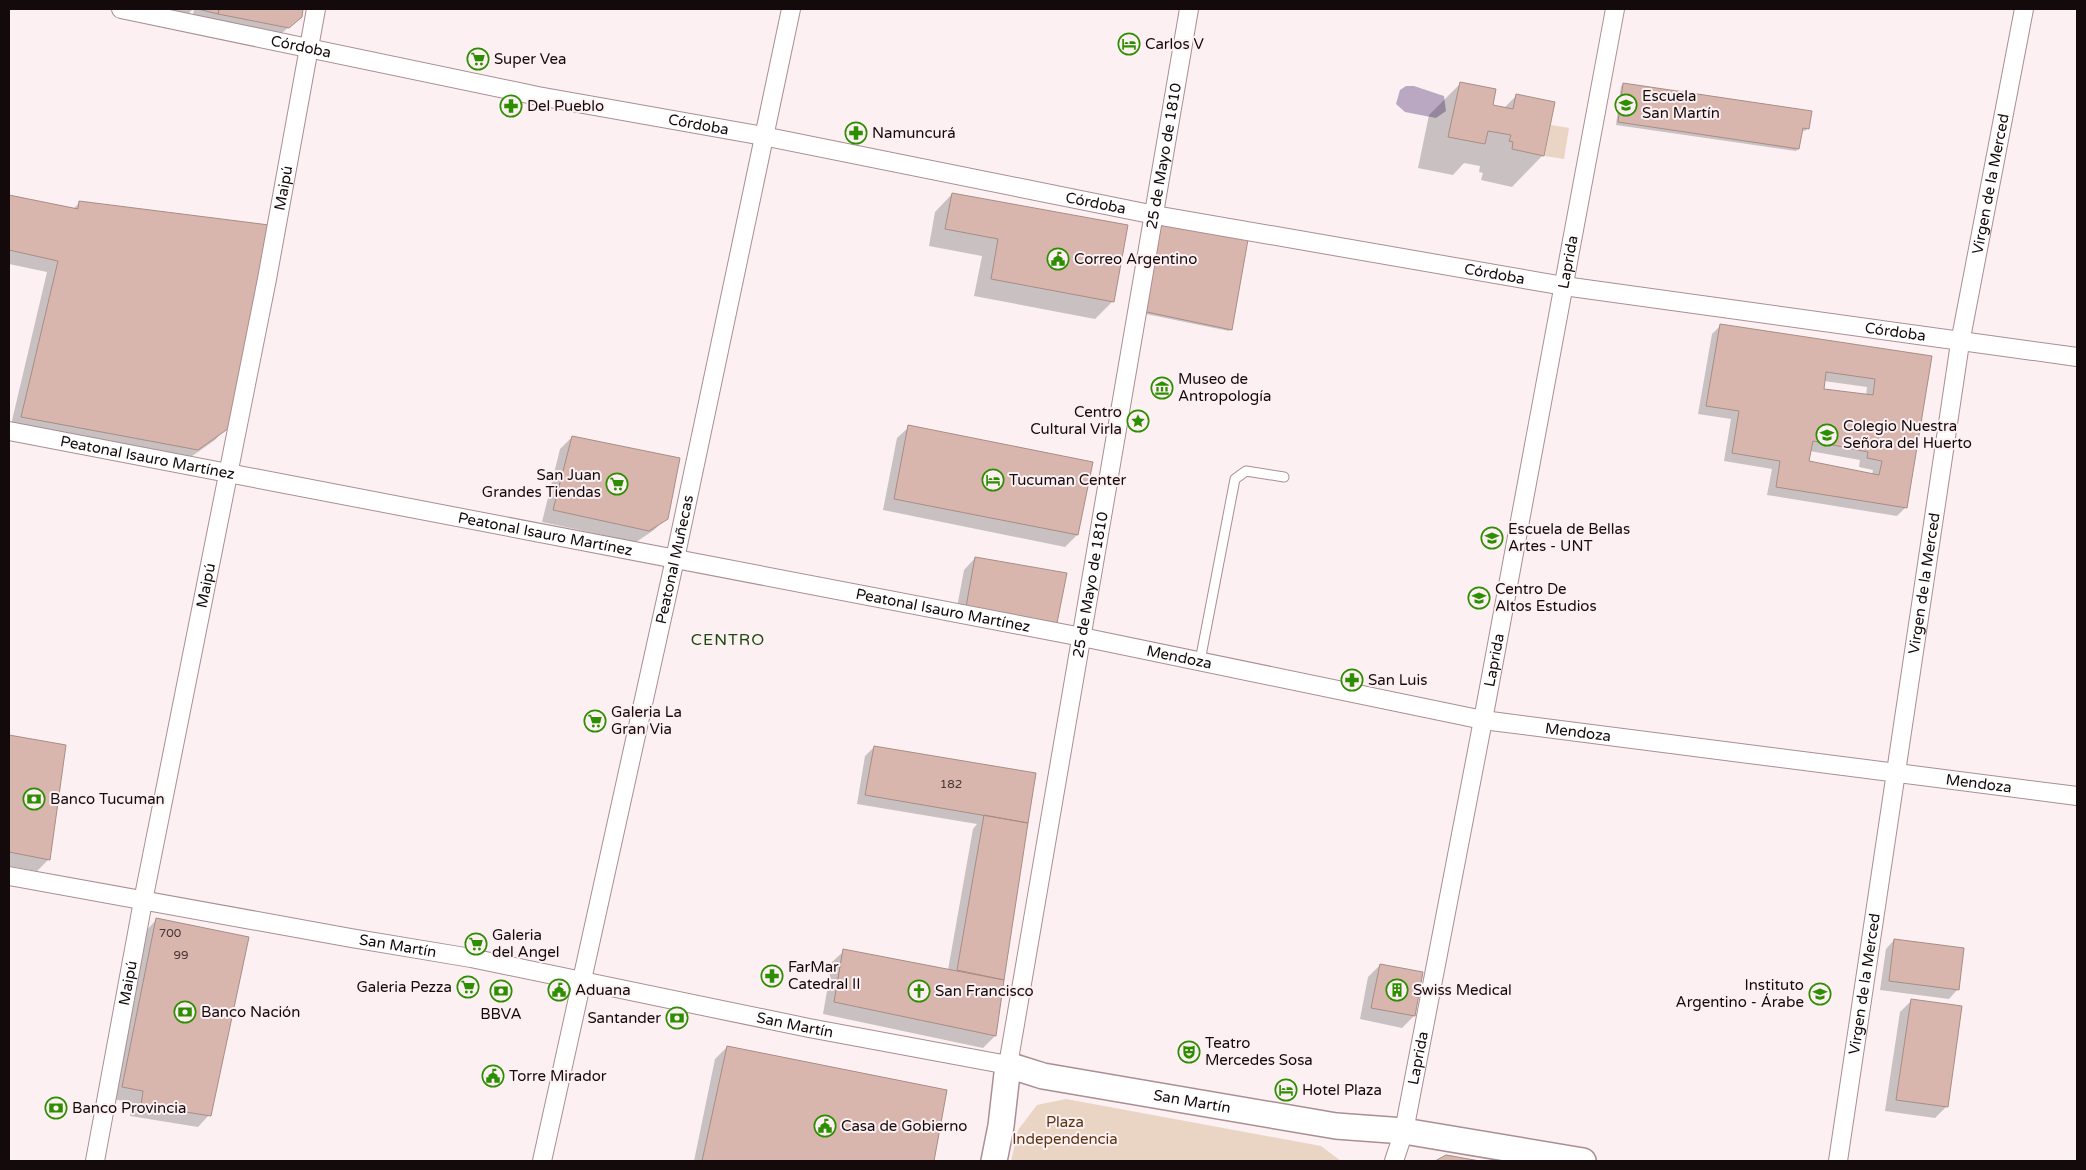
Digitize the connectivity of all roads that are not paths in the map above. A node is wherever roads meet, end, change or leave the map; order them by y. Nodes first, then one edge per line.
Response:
1 (121, 9) edge
2 (316, 9) edge
3 (790, 9) edge
4 (1189, 9) edge
5 (1615, 9) edge
6 (2024, 9) edge
7 (308, 47) junction
8 (763, 136) junction
9 (1155, 215) junction
10 (1564, 286) junction
11 (1960, 342) junction
12 (2077, 357) edge
13 (9, 431) edge
14 (229, 473) junction
15 (1284, 477) dead end
16 (675, 559) junction
17 (1082, 636) junction
18 (1200, 661) junction
19 (1483, 720) junction
20 (1897, 774) junction
21 (2077, 796) edge
22 (9, 876) edge
23 (142, 901) junction
24 (582, 982) junction
25 (1008, 1065) junction
26 (1404, 1131) junction
27 (95, 1161) edge
28 (542, 1161) edge
29 (994, 1161) edge
30 (1394, 1161) edge
31 (1583, 1161) edge
32 (1838, 1161) edge

1 - 7 street, Córdoba
2 - 7 street, Maipú
3 - 8 street, Peatonal Muñecas
4 - 9 street, 25 de Mayo de 1810
5 - 10 street, Laprida
6 - 11 street, Virgen de la Merced
7 - 8 street, Córdoba
7 - 14 street, Maipú
8 - 9 street, Córdoba
8 - 16 street, Peatonal Muñecas
9 - 10 street, Córdoba
9 - 17 street, 25 de Mayo de 1810
10 - 11 street, Córdoba
10 - 19 street, Laprida
11 - 12 street, Córdoba
11 - 20 street, Virgen de la Merced
13 - 14 street, Peatonal Isauro Martínez
14 - 16 street, Peatonal Isauro Martínez
14 - 23 street, Maipú
15 - 18 lane
16 - 17 street, Peatonal Isauro Martínez
16 - 24 street, Peatonal Muñecas
17 - 18 street, Mendoza
17 - 25 street, 25 de Mayo de 1810
18 - 19 street, Mendoza
19 - 20 street, Mendoza
19 - 26 street, Laprida
20 - 21 street, Mendoza
20 - 32 street, Virgen de la Merced
22 - 23 street, San Martín
23 - 24 street, San Martín
23 - 27 street, Maipú
24 - 25 street, San Martín
24 - 28 street, Peatonal Muñecas
25 - 26 main road, San Martín
25 - 29 main road, 25 de Mayo de 1810
26 - 30 street, Laprida
26 - 31 main road, San Martín

